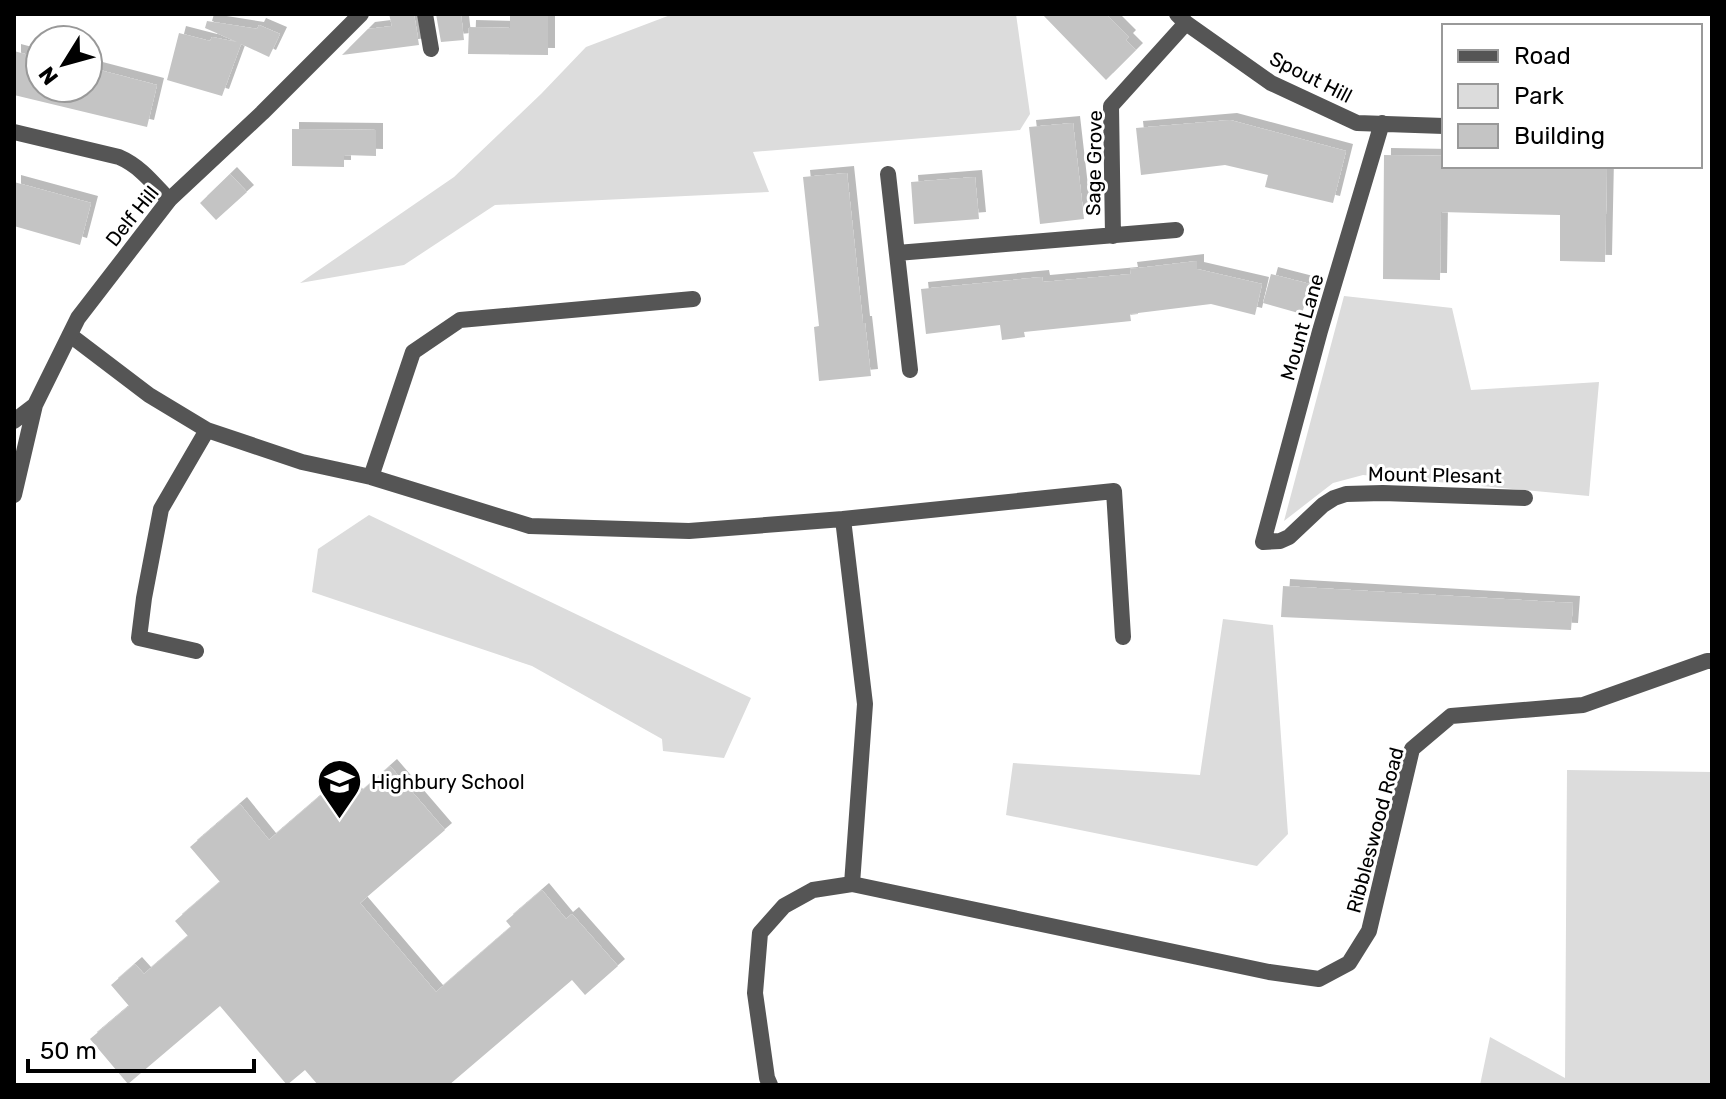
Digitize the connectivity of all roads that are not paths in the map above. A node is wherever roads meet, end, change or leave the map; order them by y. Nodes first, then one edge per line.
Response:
1 (361, 14) edge
2 (425, 14) edge
3 (1182, 18) edge
4 (431, 49) dead end
5 (1382, 123) junction
6 (1442, 126) edge
7 (14, 132) edge
8 (888, 174) dead end
9 (169, 200) junction
10 (1176, 230) dead end
11 (1113, 236) junction
12 (897, 253) junction
13 (693, 299) dead end
14 (70, 335) junction
15 (910, 370) dead end
16 (35, 405) junction
17 (14, 421) edge
18 (207, 430) junction
19 (371, 477) junction
20 (14, 495) edge
21 (1525, 498) dead end
22 (843, 519) junction
23 (1263, 542) joint
24 (1123, 637) dead end
25 (196, 651) dead end
26 (1712, 661) edge
27 (852, 884) junction
28 (770, 1085) edge

1 - 9 street, Delf Hill
2 - 4 street
3 - 5 street, Spout Hill
3 - 11 street, Sage Grove
5 - 6 street, Spout Hill
5 - 23 street, Mount Lane
7 - 9 street
8 - 12 street
9 - 14 street, Delf Hill
10 - 11 street, Sage Grove
11 - 12 street, Sage Grove
12 - 15 street
13 - 19 street
14 - 16 street, Delf Hill
14 - 18 street
16 - 17 street
16 - 20 street, Delf Hill
18 - 19 street
18 - 25 street
19 - 22 street
21 - 23 street, Mount Plesant
22 - 24 street
22 - 27 street
26 - 27 street, Ribbleswood Road
27 - 28 street

